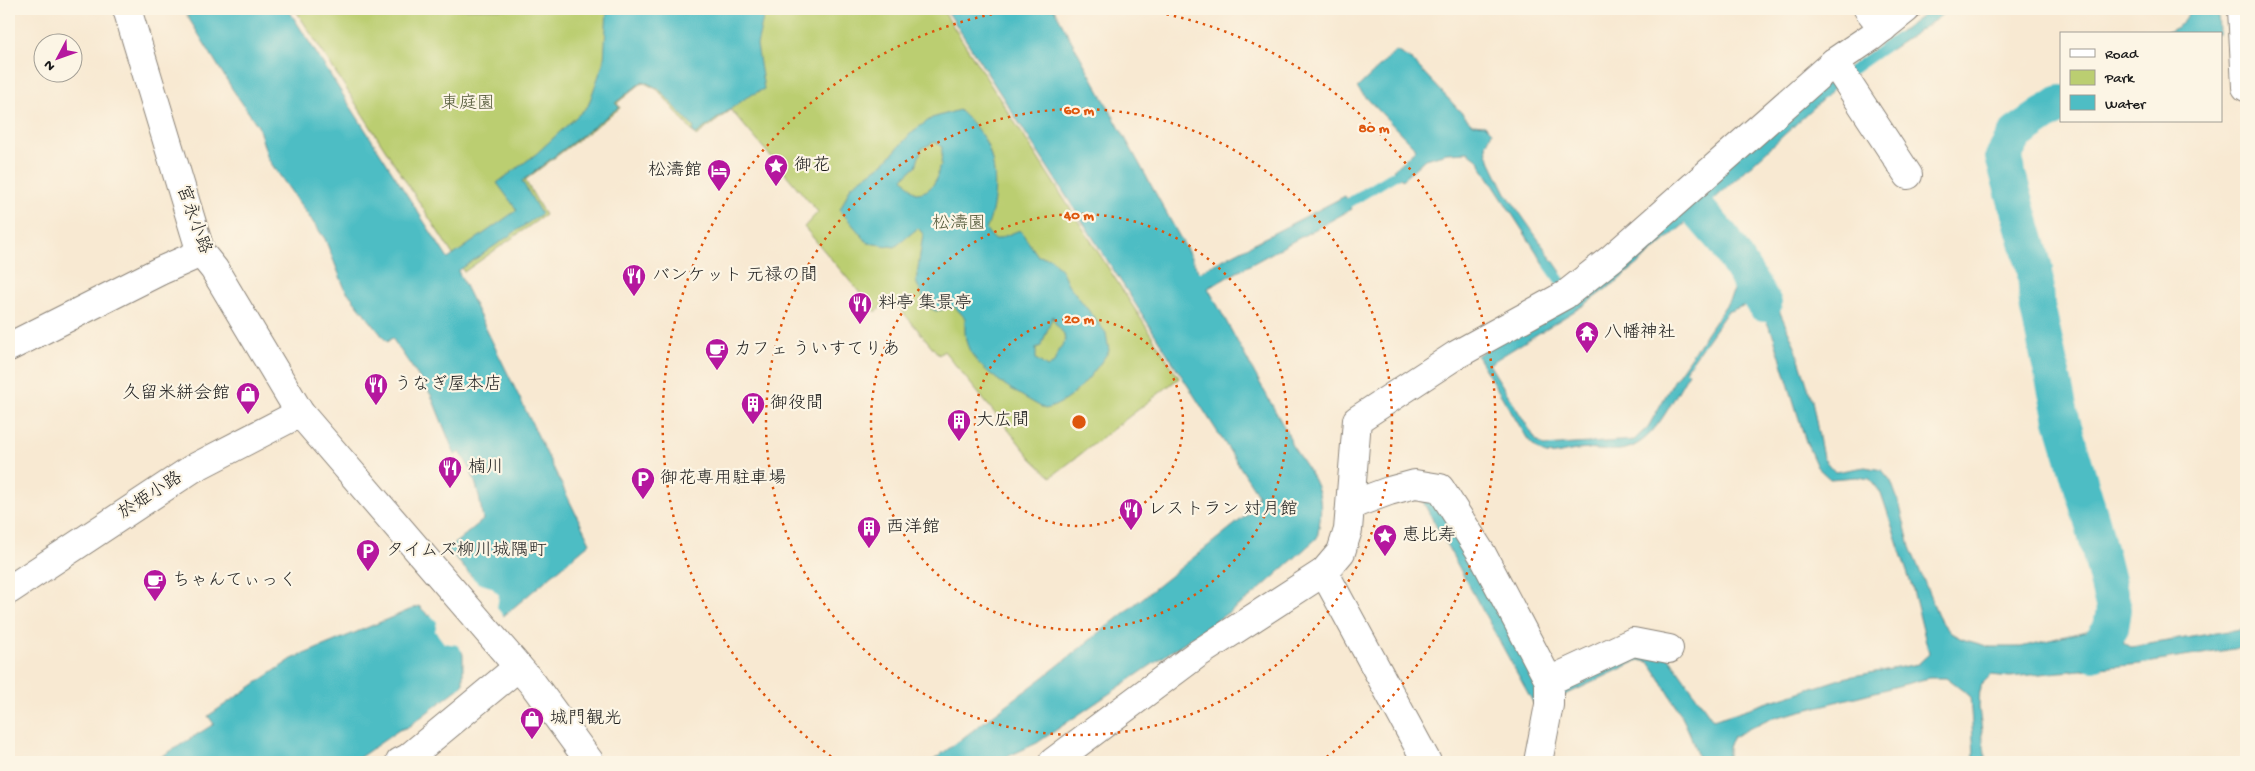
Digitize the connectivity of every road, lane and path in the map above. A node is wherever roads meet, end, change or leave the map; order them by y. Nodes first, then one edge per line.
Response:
1 (126, 9) edge
2 (1906, 9) edge
3 (2242, 9) edge
4 (1876, 18) edge
5 (1834, 62) junction
6 (2246, 87) edge
7 (1908, 176) dead end
8 (201, 253) junction
9 (9, 347) edge
10 (300, 413) junction
11 (1351, 505) junction
12 (1324, 572) junction
13 (9, 590) edge
14 (1669, 649) dead end
15 (518, 667) junction
16 (1549, 691) junction
17 (400, 762) edge
18 (590, 762) edge
19 (1053, 762) edge
20 (1427, 762) edge
21 (1538, 762) edge

1 - 8 street, 宮永小路
2 - 4 street
3 - 6 street
4 - 5 street
5 - 7 street
5 - 11 street
8 - 9 street
8 - 10 street, 宮永小路
10 - 13 street, 於姫小路
10 - 15 street, 宮永小路
11 - 12 street
11 - 16 street
12 - 19 street
12 - 20 street
14 - 16 street
15 - 17 street
15 - 18 street, 宮永小路
16 - 21 street

